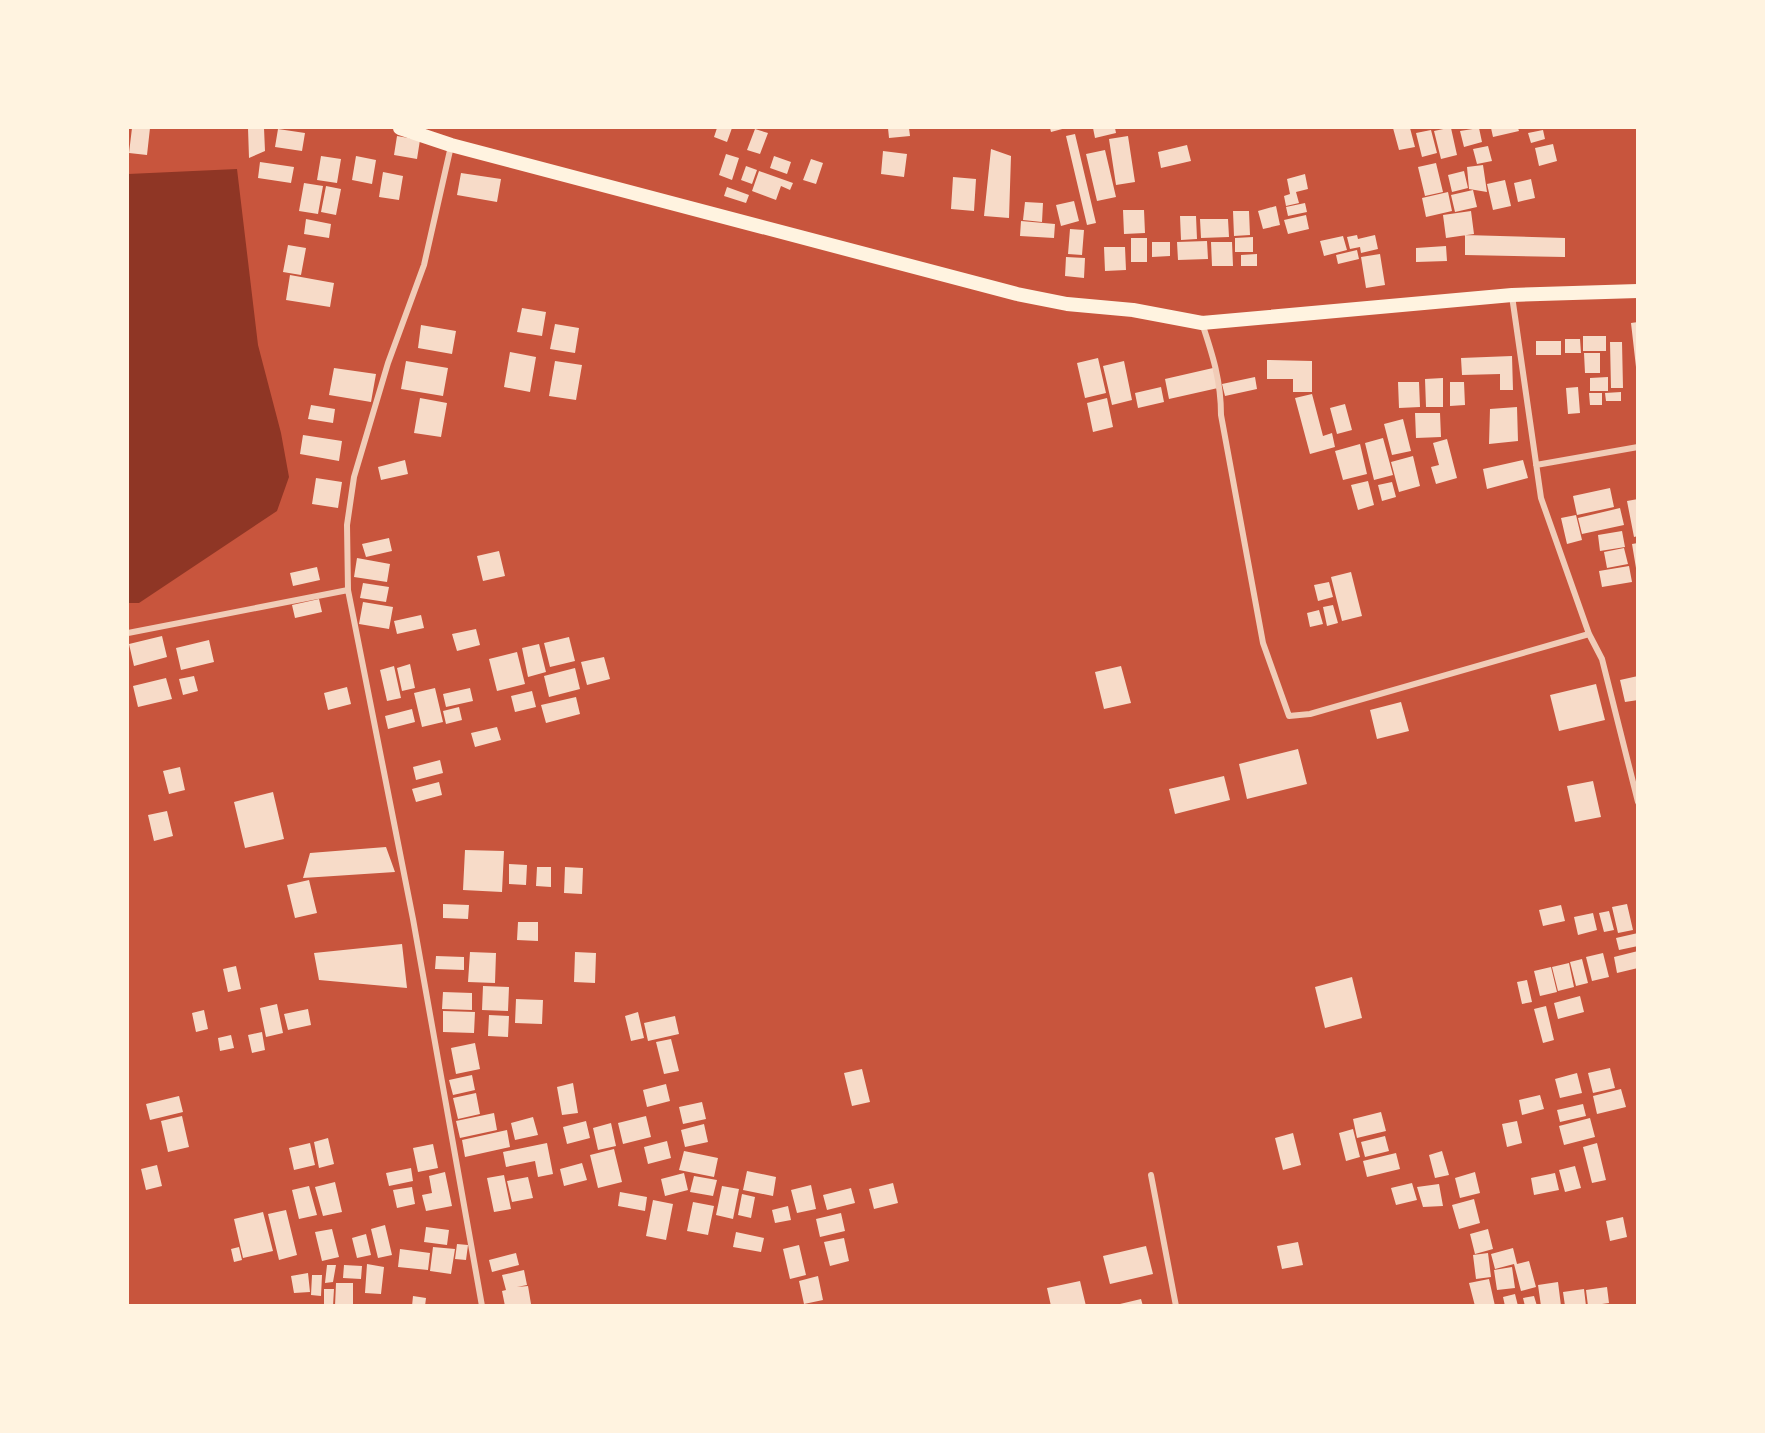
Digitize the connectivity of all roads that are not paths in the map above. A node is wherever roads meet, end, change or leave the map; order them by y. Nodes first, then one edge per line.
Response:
1 (400, 128) edge
2 (451, 145) junction
3 (1638, 291) edge
4 (1512, 295) junction
5 (1202, 323) junction
6 (1638, 447) edge
7 (1536, 465) junction
8 (348, 590) junction
9 (128, 633) edge
10 (1589, 634) junction
11 (1638, 802) edge
12 (1151, 1176) dead end
13 (482, 1305) edge
14 (1176, 1305) edge

1 - 2 highway
2 - 5 highway
2 - 8 street
3 - 4 highway
4 - 5 highway
4 - 7 street
5 - 10 street
6 - 7 street
7 - 10 street
8 - 9 street
8 - 13 street
10 - 11 street
12 - 14 street

